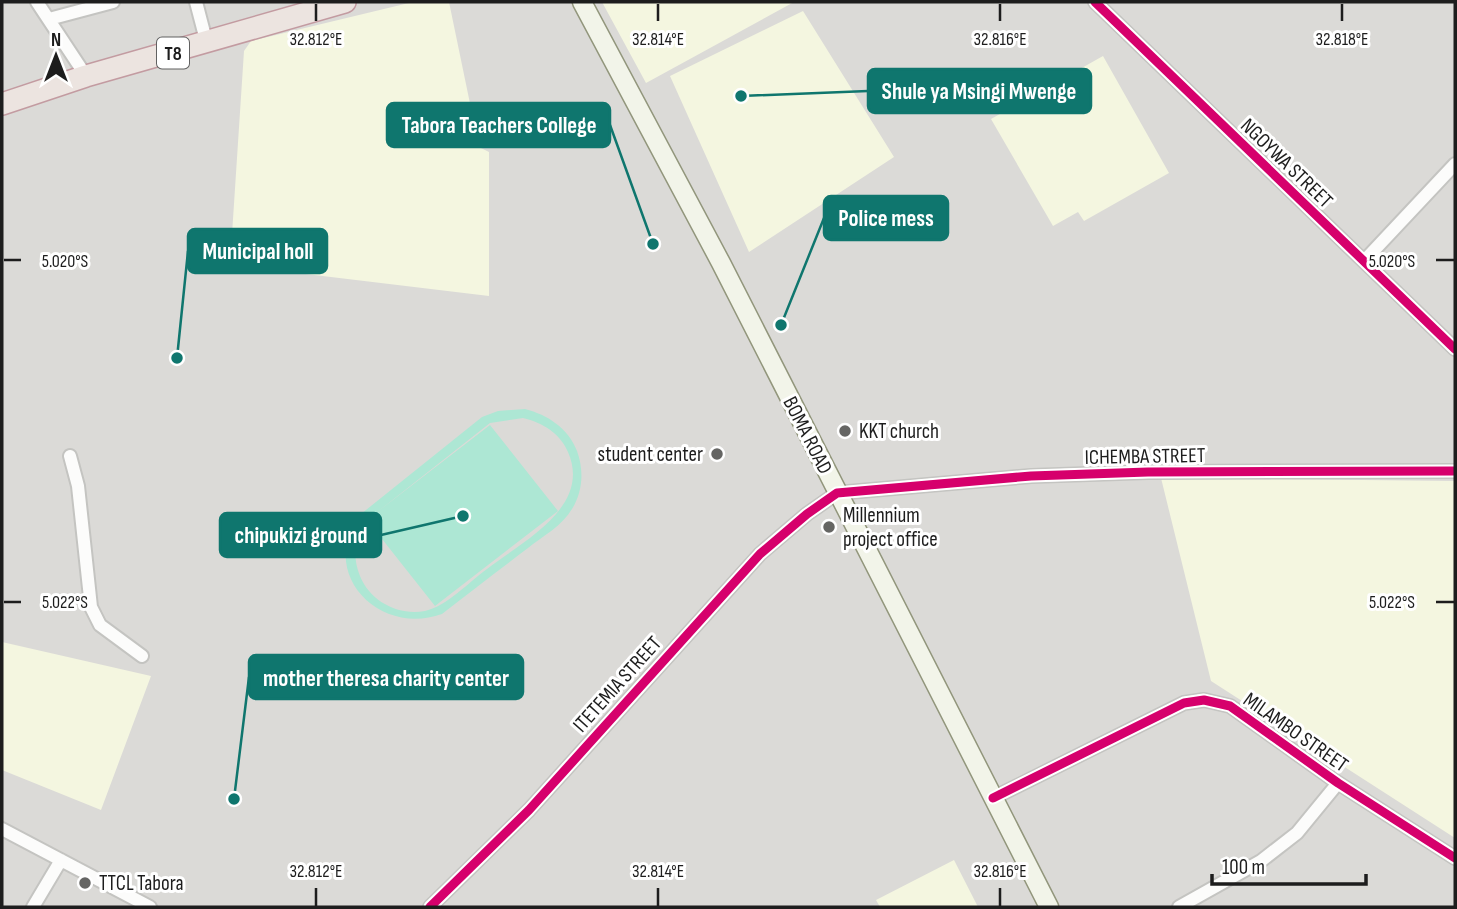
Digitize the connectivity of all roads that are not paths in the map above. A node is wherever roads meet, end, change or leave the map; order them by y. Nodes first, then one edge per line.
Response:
1 (37, 2) edge
2 (113, 2) edge
3 (196, 2) edge
4 (345, 2) edge
5 (582, 2) edge
6 (1095, 2) edge
7 (49, 19) junction
8 (207, 44) junction
9 (86, 76) junction
10 (2, 104) edge
11 (1455, 164) edge
12 (1364, 261) junction
13 (1455, 349) edge
14 (70, 456) dead end
15 (1455, 471) edge
16 (837, 493) junction
17 (142, 656) dead end
18 (1338, 783) junction
19 (993, 797) junction
20 (2, 829) edge
21 (1455, 859) edge
22 (61, 860) junction
23 (33, 907) edge
24 (150, 907) edge
25 (430, 907) edge
26 (1049, 907) edge
27 (1179, 907) edge

1 - 7 street
2 - 7 street
3 - 8 street
4 - 8 highway, T8
5 - 16 main road, BOMA ROAD
6 - 12 street, NGOYWA STREET
7 - 9 street
8 - 9 highway, T8
9 - 10 highway, T8
11 - 12 street
12 - 13 street, NGOYWA STREET
14 - 17 street
15 - 16 street, ICHEMBA STREET
16 - 19 main road, BOMA ROAD
16 - 25 street, ITETEMIA STREET
18 - 19 street, MILAMBO STREET
18 - 21 street, MILAMBO STREET
18 - 27 street
19 - 26 main road, BOMA ROAD
20 - 22 street
22 - 23 street
22 - 24 street

